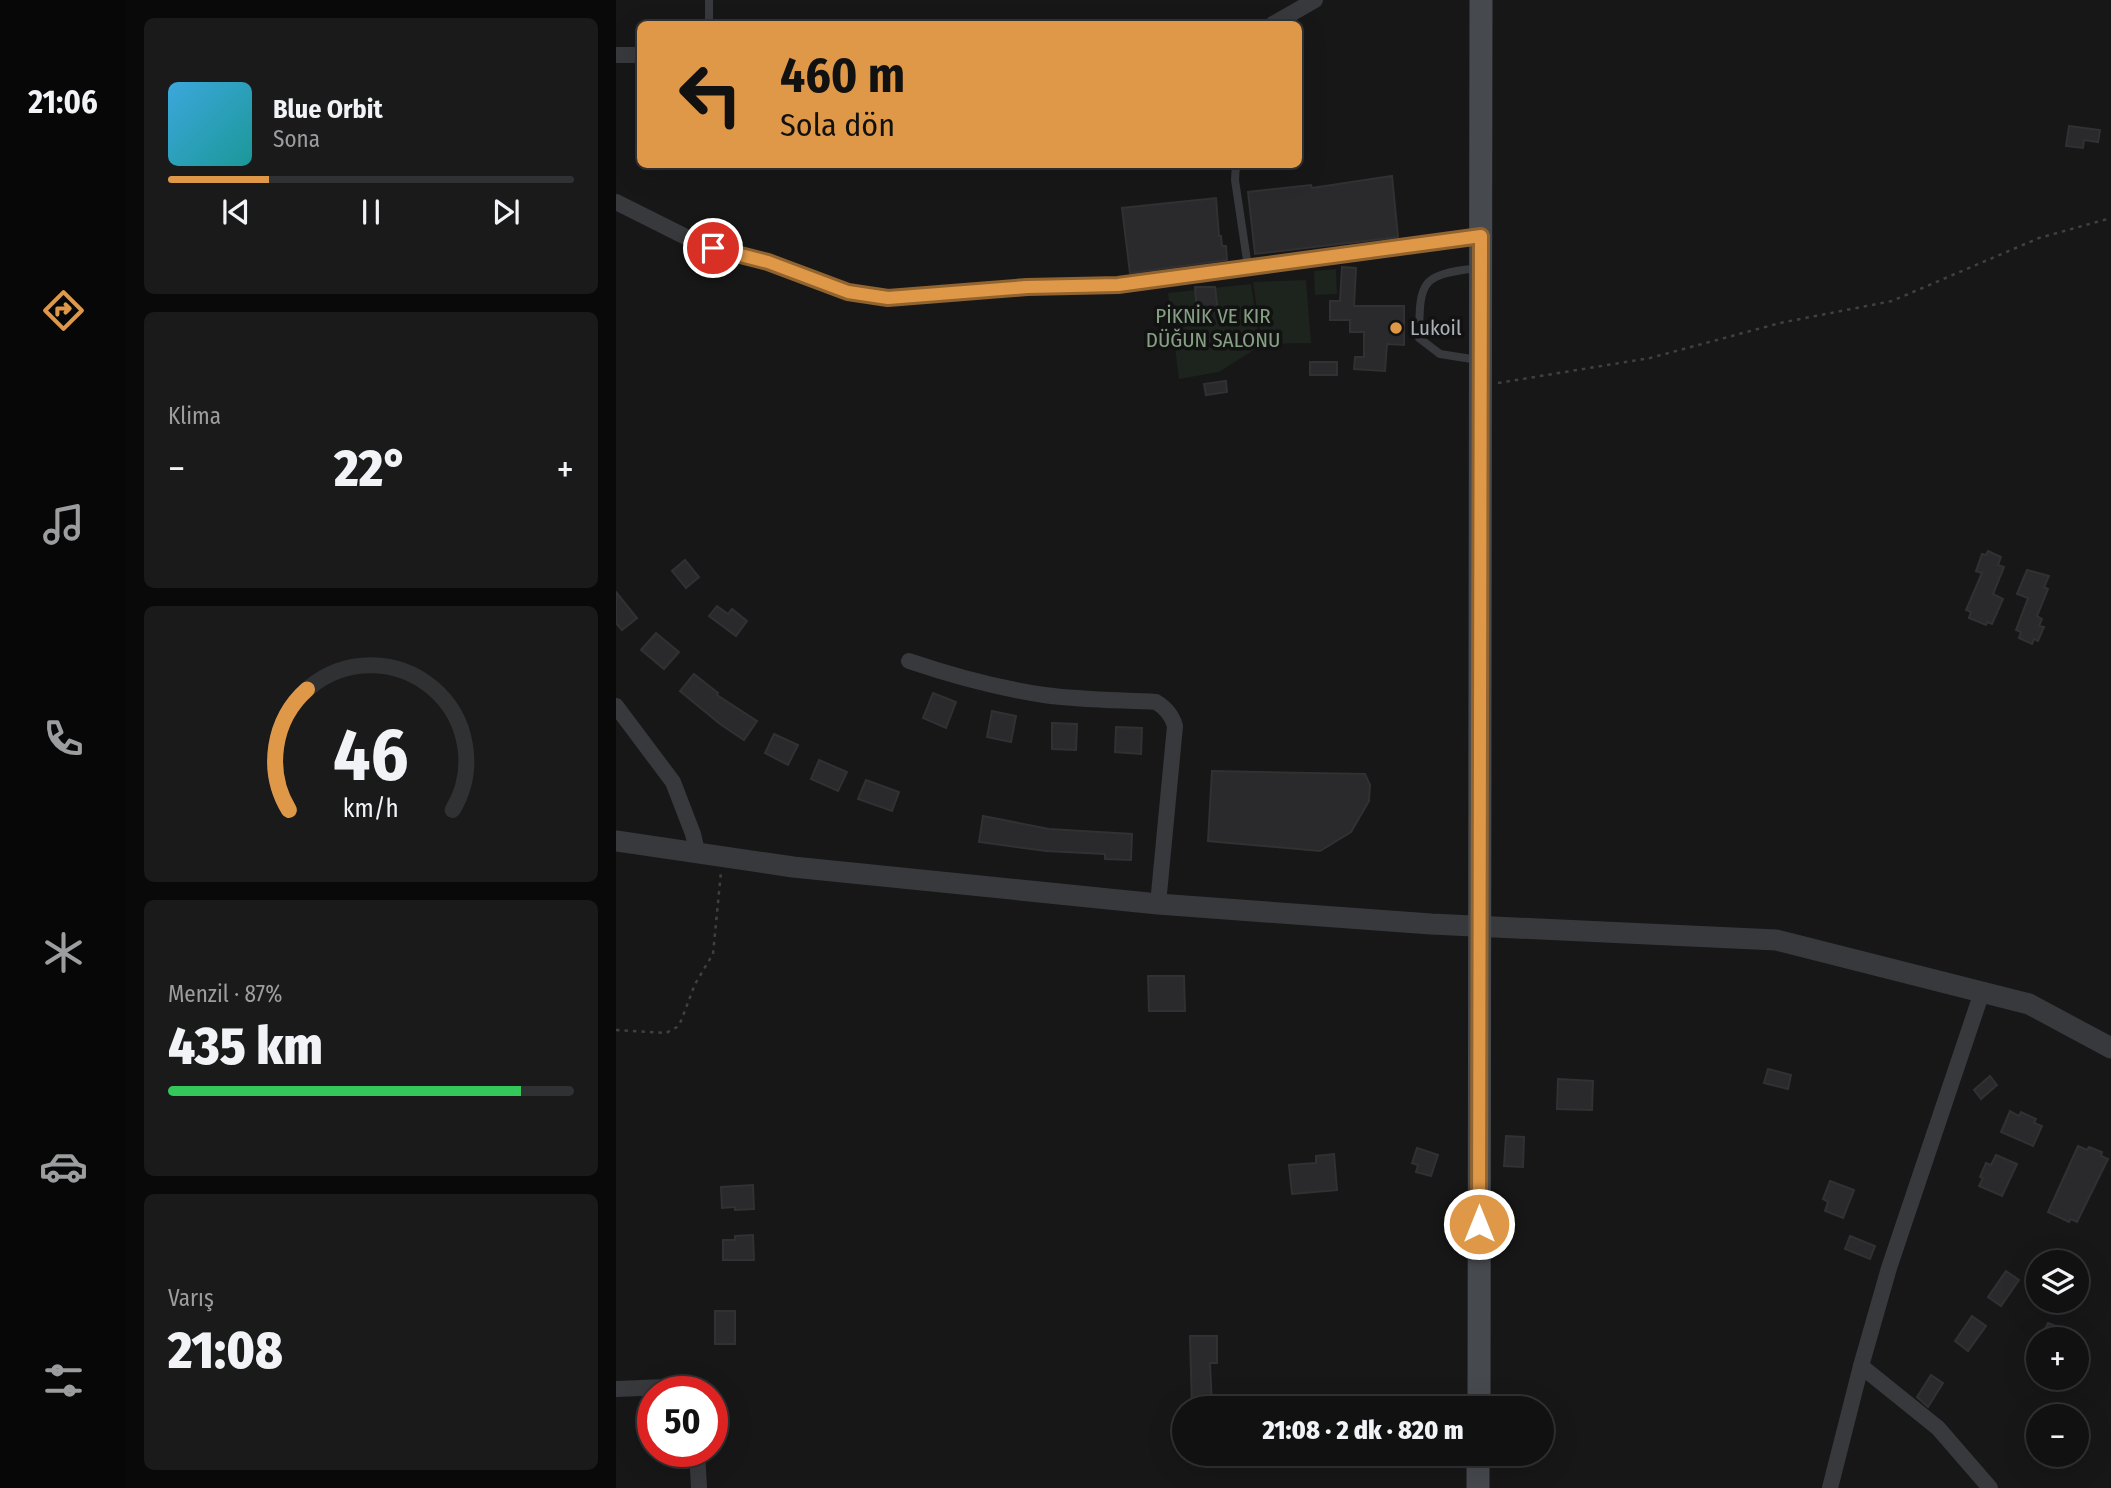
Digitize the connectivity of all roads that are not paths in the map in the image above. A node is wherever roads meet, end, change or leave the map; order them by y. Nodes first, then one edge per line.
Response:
1 (709, 0) edge
2 (1315, 0) edge
3 (1481, 0) edge
4 (709, 21) edge
5 (1278, 21) edge
6 (616, 55) edge
7 (637, 55) edge
8 (1236, 168) edge
9 (616, 202) edge
10 (1481, 236) junction
11 (1248, 267) junction
12 (1481, 268) junction
13 (1481, 360) junction
14 (909, 661) dead end
15 (616, 706) edge
16 (616, 841) edge
17 (698, 855) junction
18 (1158, 904) junction
19 (1480, 927) junction
20 (1982, 992) junction
21 (2111, 1048) edge
22 (1861, 1366) junction
23 (637, 1388) edge
24 (616, 1389) edge
25 (1479, 1396) edge
26 (1478, 1466) edge
27 (697, 1467) edge
28 (698, 1488) edge
29 (1478, 1488) edge
30 (1830, 1488) edge
31 (1990, 1488) edge

1 - 4 lane
2 - 5 street
3 - 10 main road
6 - 7 street
8 - 11 lane
9 - 11 street
10 - 11 street
10 - 12 main road
12 - 13 main road
12 - 13 lane
13 - 19 main road
14 - 18 street
15 - 17 street
16 - 17 street
17 - 18 street
18 - 19 street
19 - 20 street
19 - 25 main road
20 - 21 street
20 - 22 street
22 - 30 street
22 - 31 street
23 - 24 street
26 - 29 main road
27 - 28 street

